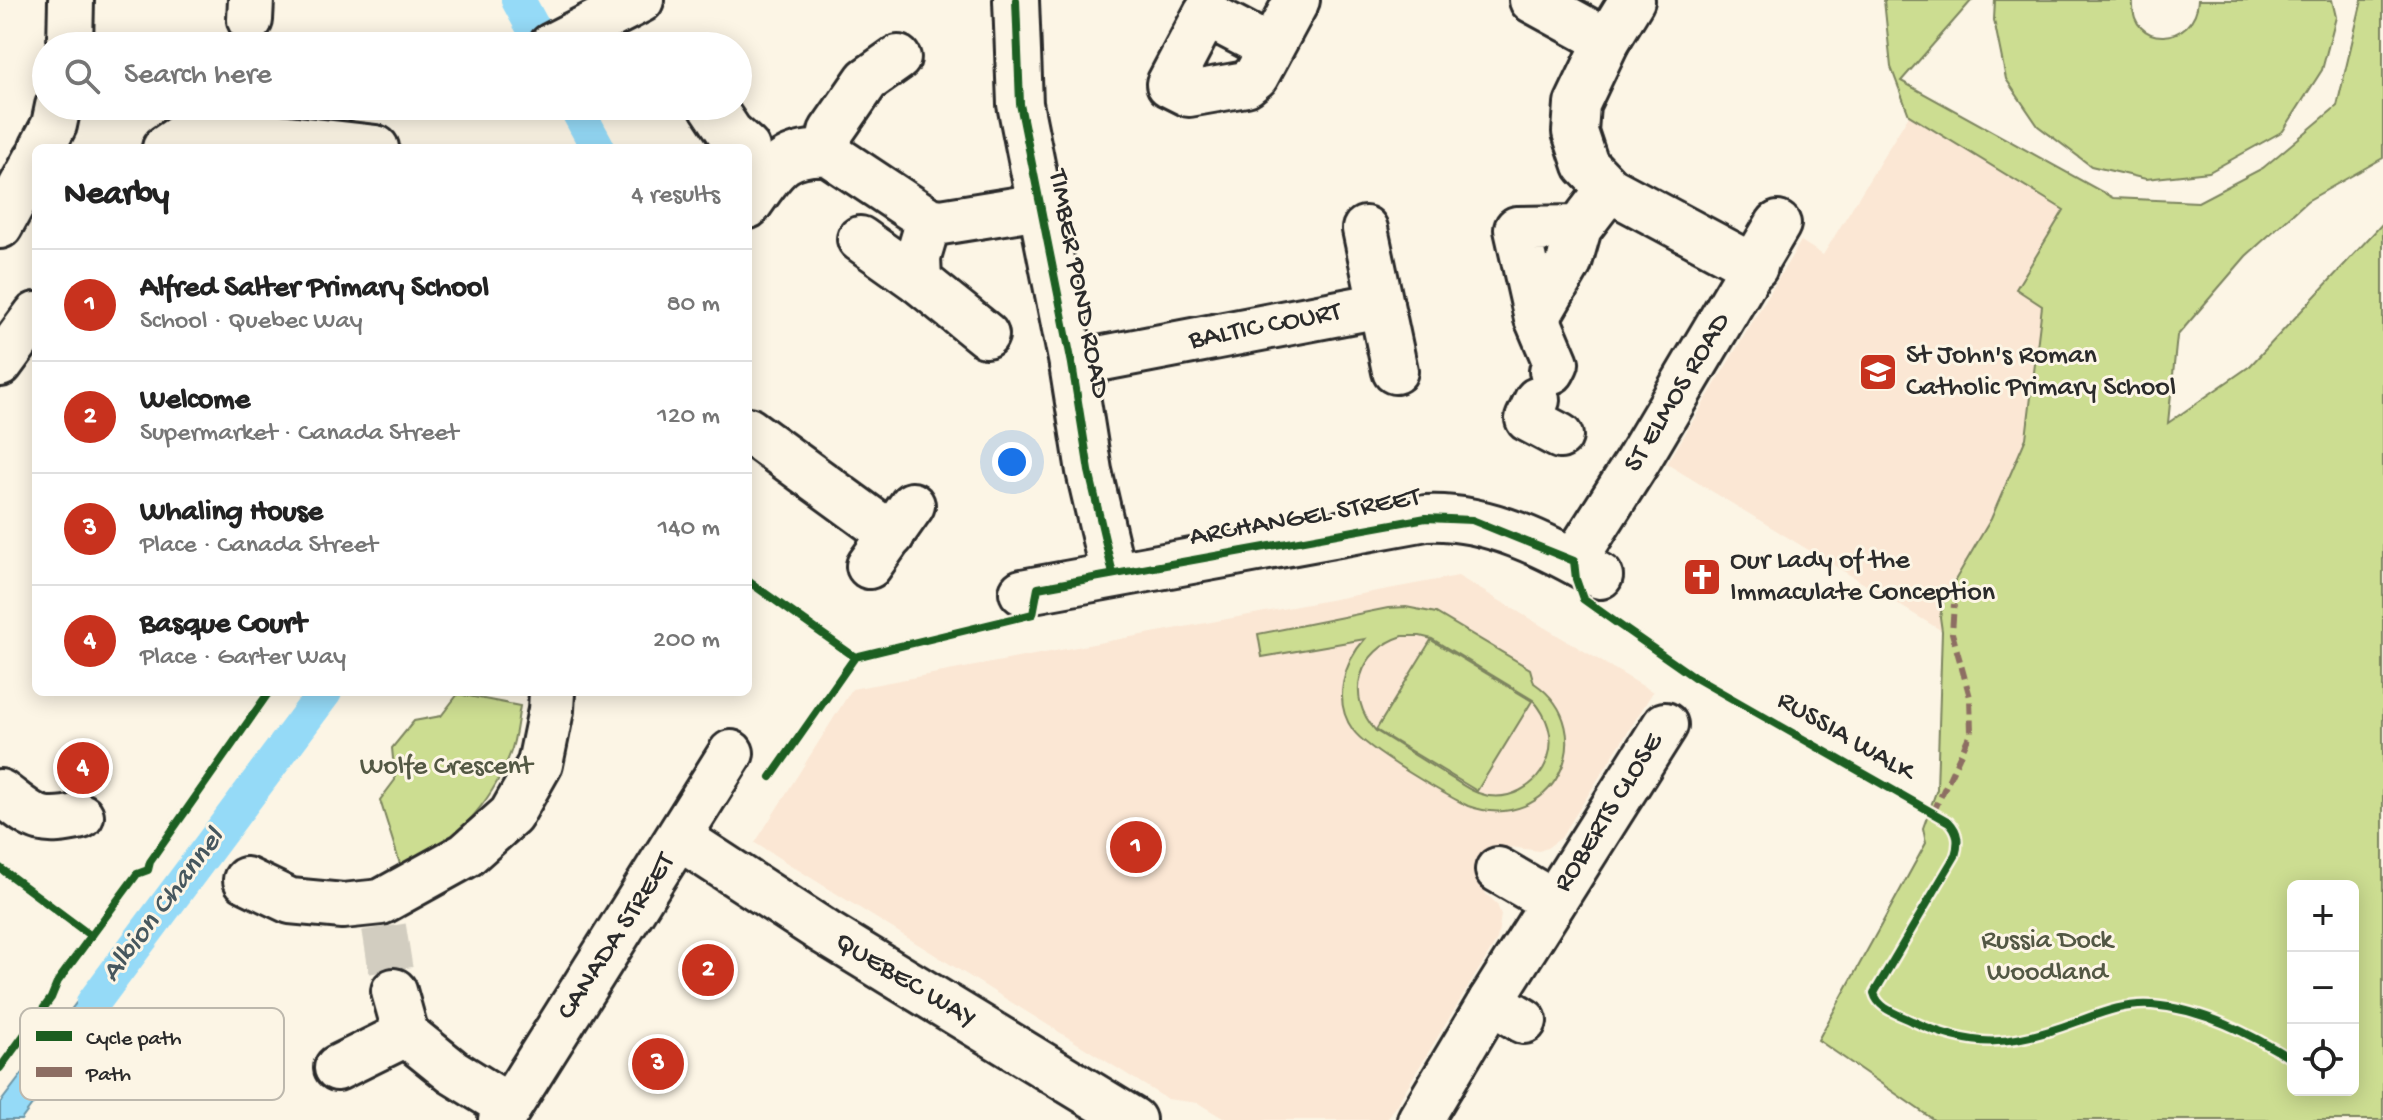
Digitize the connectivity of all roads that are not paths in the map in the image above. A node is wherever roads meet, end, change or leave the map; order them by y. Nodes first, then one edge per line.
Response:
1 (71, 0) edge
2 (641, 0) edge
3 (1016, 0) edge
4 (1297, 0) edge
5 (1532, 0) edge
6 (1632, 0) edge
7 (78, 32) edge
8 (578, 32) edge
9 (1607, 41) junction
10 (1271, 48) dead end
11 (898, 58) dead end
12 (55, 120) edge
13 (721, 120) edge
14 (289, 122) edge
15 (44, 144) edge
16 (171, 144) edge
17 (363, 144) edge
18 (737, 144) edge
19 (828, 153) junction
20 (32, 167) edge
21 (754, 169) edge
22 (1609, 189) junction
23 (1040, 206) junction
24 (929, 220) junction
25 (1778, 224) dead end
26 (0, 226) edge
27 (1579, 228) junction
28 (1365, 229) dead end
29 (860, 239) dead end
30 (1755, 267) junction
31 (919, 281) junction
32 (1381, 305) junction
33 (1537, 318) junction
34 (32, 320) edge
35 (986, 335) dead end
36 (0, 364) edge
37 (1072, 364) junction
38 (1395, 371) dead end
39 (1550, 402) dead end
40 (752, 433) edge
41 (891, 535) dead end
42 (1587, 568) joint
43 (1113, 574) junction
44 (1022, 592) dead end
45 (552, 696) edge
46 (1665, 725) dead end
47 (731, 753) dead end
48 (0, 792) edge
49 (81, 816) dead end
50 (680, 838) junction
51 (1498, 870) dead end
52 (246, 880) dead end
53 (1553, 902) junction
54 (394, 991) tunnel mouth
55 (406, 1034) junction
56 (337, 1068) dead end
57 (504, 1113) edge
58 (1133, 1120) edge
59 (1420, 1120) edge

1 - 7 street
2 - 8 street
3 - 23 street, TIMBER POND ROAD
4 - 10 street
5 - 9 street
6 - 9 street
9 - 22 street
11 - 19 street
12 - 15 street
13 - 18 street
14 - 16 street
14 - 17 street
19 - 21 street
19 - 24 street
20 - 26 street
22 - 27 street
22 - 30 street
23 - 24 street
23 - 37 street, TIMBER POND ROAD
24 - 31 street
25 - 30 street, ST ELMOS ROAD
27 - 33 street
27 - 33 street
28 - 32 street, BALTIC COURT
29 - 31 street
30 - 42 street, ST ELMOS ROAD
31 - 35 street
32 - 37 street, BALTIC COURT
32 - 38 street
33 - 39 street
34 - 36 street
37 - 43 street, TIMBER POND ROAD
40 - 41 street
42 - 43 street, ARCHANGEL STREET
43 - 44 street, ARCHANGEL STREET
45 - 52 street
46 - 53 street, ROBERTS CLOSE
47 - 50 street, CANADA STREET
48 - 49 street
50 - 57 street, CANADA STREET
50 - 58 street, QUEBEC WAY
51 - 53 street, ROBERTS CLOSE
53 - 59 street, ROBERTS CLOSE
54 - 55 street
55 - 56 street
55 - 57 street

